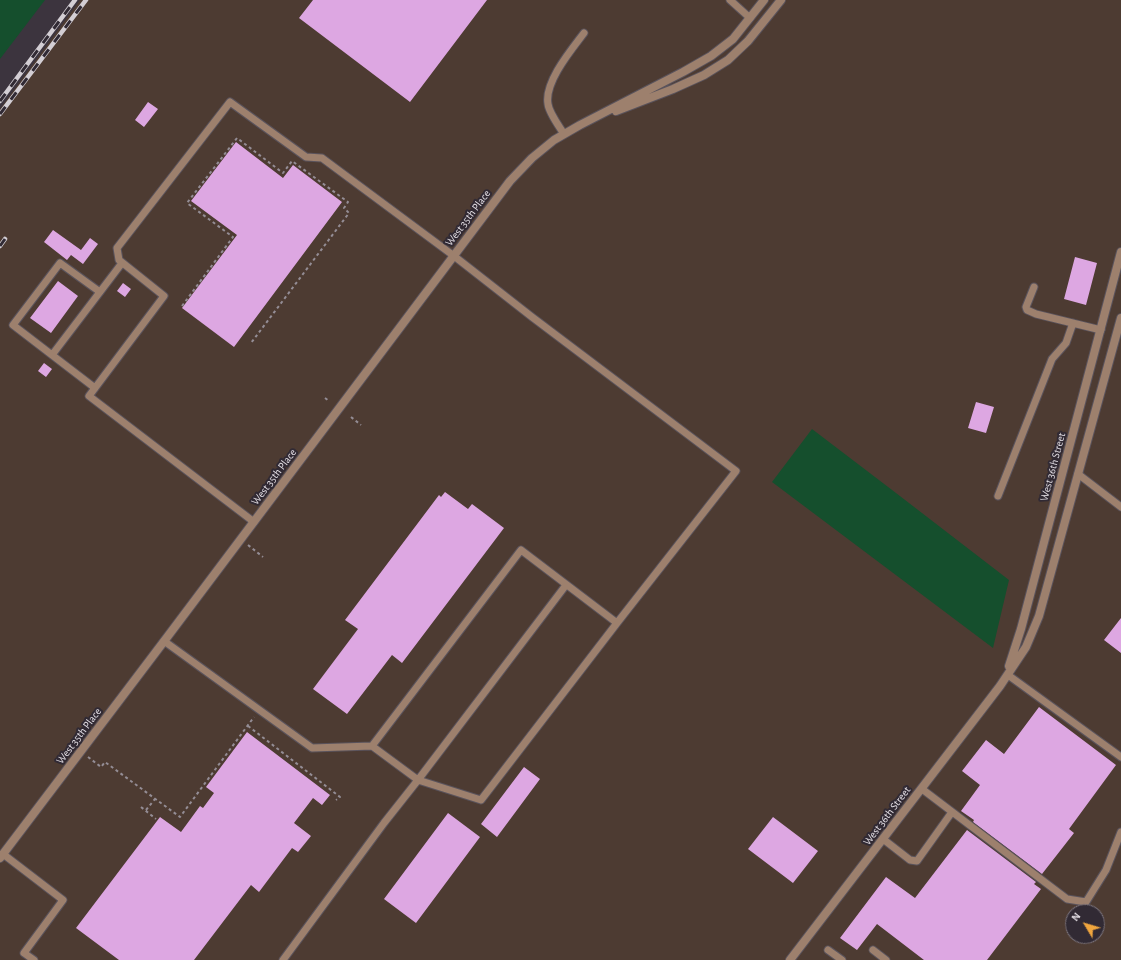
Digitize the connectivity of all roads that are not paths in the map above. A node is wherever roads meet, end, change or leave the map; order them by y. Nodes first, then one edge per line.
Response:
1 (730, 0) edge
2 (764, 0) edge
3 (781, 0) edge
4 (750, 18) junction
5 (584, 33) dead end
6 (580, 125) junction
7 (564, 134) junction
8 (1121, 252) edge
9 (454, 256) junction
10 (122, 263) junction
11 (1034, 287) dead end
12 (100, 292) junction
13 (1121, 318) edge
14 (1074, 323) junction
15 (1100, 330) junction
16 (52, 355) junction
17 (96, 388) junction
18 (1078, 474) junction
19 (998, 496) dead end
20 (1121, 507) edge
21 (254, 522) junction
22 (566, 585) junction
23 (617, 623) junction
24 (164, 641) junction
25 (1008, 675) junction
26 (1000, 686) junction
27 (372, 746) junction
28 (1121, 757) edge
29 (418, 780) junction
30 (922, 789) junction
31 (952, 812) junction
32 (1121, 832) edge
33 (883, 840) junction
34 (1, 856) edge
35 (828, 950) dead end
36 (872, 950) dead end
37 (34, 960) edge
38 (282, 960) edge
39 (790, 960) edge
40 (842, 960) edge
41 (886, 960) edge

1 - 4 lane
2 - 4 street, West 35th Place
3 - 6 street, West 35th Place
4 - 6 street, West 35th Place
5 - 7 lane
6 - 7 street, West 35th Place
7 - 9 street, West 35th Place
8 - 15 street, West 36th Street
9 - 10 lane
9 - 21 street, West 35th Place
9 - 23 lane
10 - 12 lane
10 - 17 lane
11 - 14 lane
12 - 16 lane
12 - 16 lane
13 - 18 street, West 36th Street
14 - 15 lane
14 - 19 lane
15 - 26 street, West 36th Street
16 - 17 lane
17 - 21 lane
18 - 20 lane
18 - 25 street, West 36th Street
21 - 24 street, West 35th Place
22 - 23 lane
22 - 27 lane
22 - 29 lane
23 - 29 lane
24 - 27 lane
24 - 34 street, West 35th Place
25 - 26 street, West 36th Street
25 - 28 lane
26 - 30 street, West 36th Street
27 - 29 lane
29 - 38 lane
30 - 31 lane
30 - 33 street, West 36th Street
31 - 32 lane
31 - 33 lane
33 - 39 street, West 36th Street
34 - 37 lane
35 - 40 lane
36 - 41 lane

